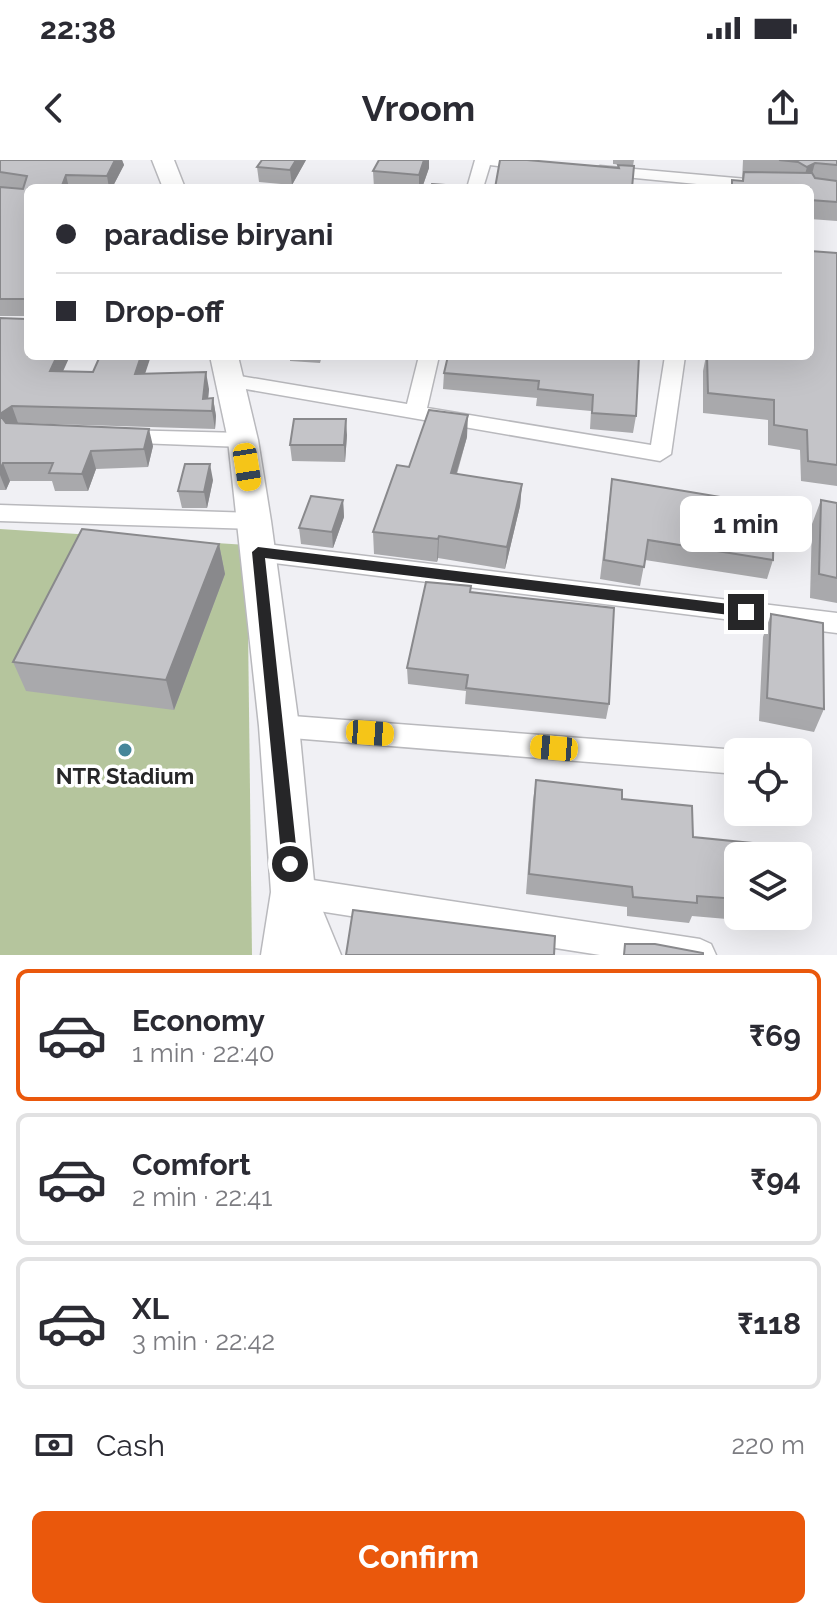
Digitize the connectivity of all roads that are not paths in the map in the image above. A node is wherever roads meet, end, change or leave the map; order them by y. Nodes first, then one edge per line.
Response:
1 (163, 160) edge
2 (483, 160) edge
3 (680, 160) edge
4 (543, 166) edge
5 (587, 170) edge
6 (676, 179) junction
7 (172, 184) edge
8 (476, 184) edge
9 (700, 184) edge
10 (428, 360) edge
11 (674, 360) edge
12 (226, 368) edge
13 (416, 410) junction
14 (99, 436) edge
15 (243, 440) junction
16 (0, 513) edge
17 (257, 537) junction
18 (837, 623) edge
19 (279, 726) junction
20 (724, 761) edge
21 (293, 892) junction
22 (284, 955) edge
23 (318, 955) edge
24 (700, 955) edge

1 - 7 street
2 - 4 street
2 - 8 street
3 - 6 street
5 - 6 street
6 - 9 street
10 - 13 street
11 - 13 street
12 - 13 street
12 - 15 street
14 - 15 street
15 - 17 street
16 - 17 street
17 - 18 street
17 - 19 street
19 - 20 street
19 - 21 street
21 - 22 street
21 - 23 street
21 - 24 street

